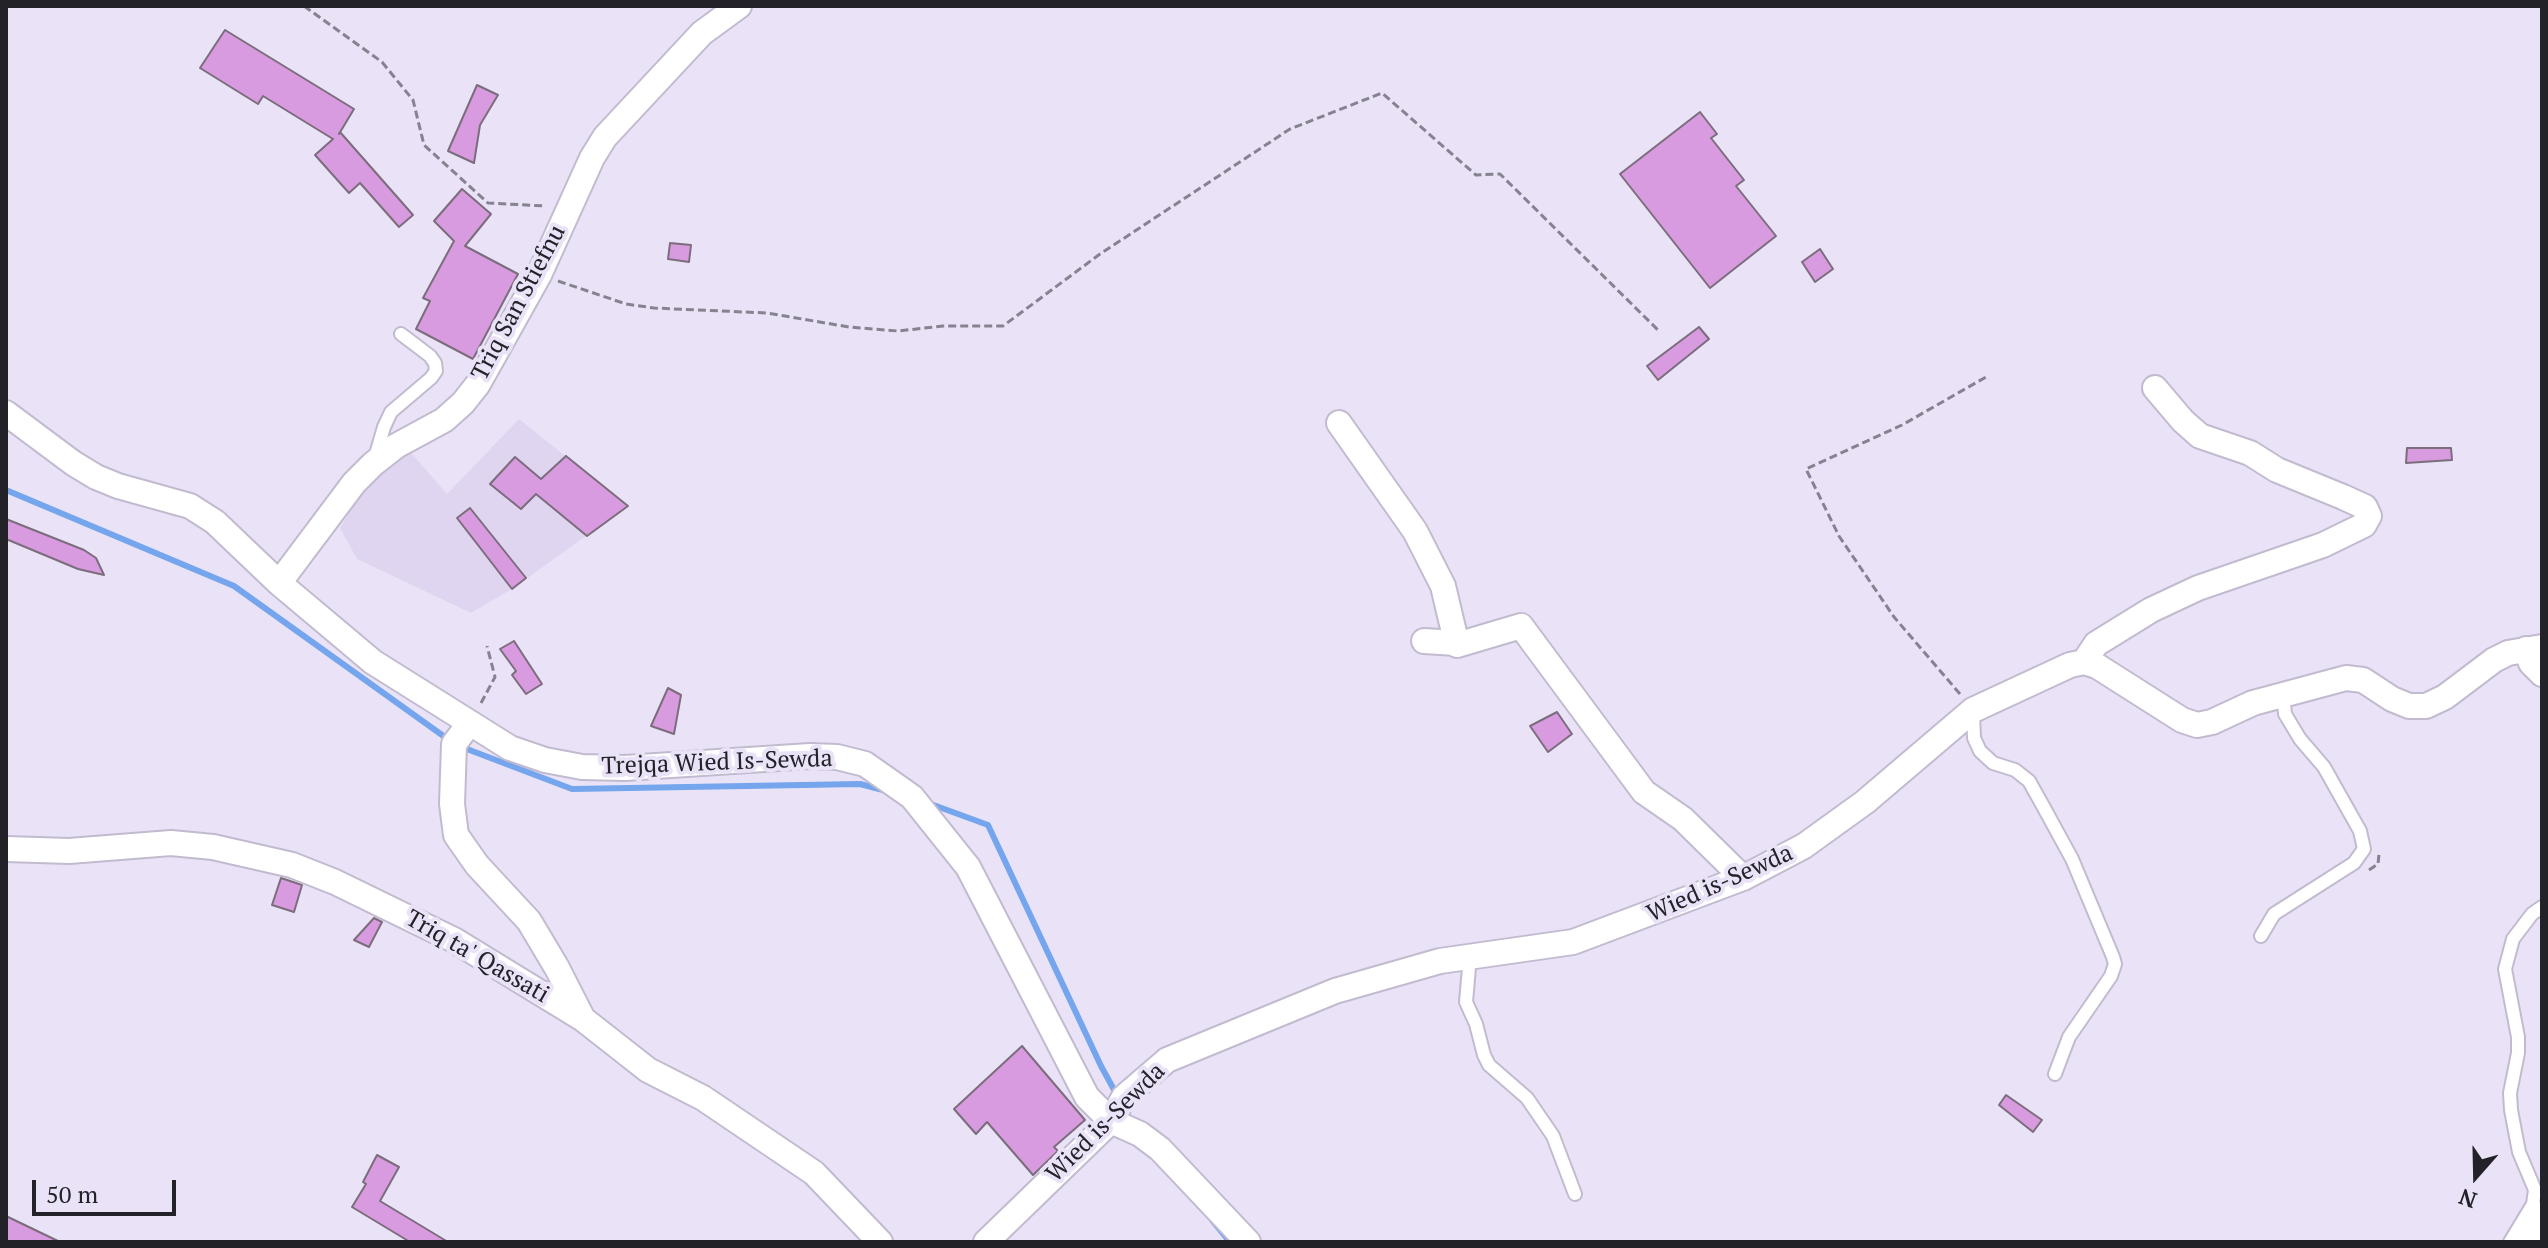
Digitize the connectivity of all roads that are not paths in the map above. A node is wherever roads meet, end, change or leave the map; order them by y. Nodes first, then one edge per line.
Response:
1 (739, 6) edge
2 (401, 334) dead end
3 (2155, 388) dead end
4 (6, 413) edge
5 (1339, 423) dead end
6 (373, 464) junction
7 (279, 583) junction
8 (1424, 641) dead end
9 (1456, 643) junction
10 (2534, 648) edge
11 (2084, 662) junction
12 (2542, 674) edge
13 (2283, 693) junction
14 (1973, 710) junction
15 (469, 724) junction
16 (6, 849) edge
17 (1743, 878) junction
18 (2542, 907) edge
19 (2261, 936) dead end
20 (1470, 956) junction
21 (583, 1019) junction
22 (2055, 1074) dead end
23 (1111, 1121) junction
24 (1575, 1194) dead end
25 (2542, 1214) edge
26 (880, 1242) edge
27 (986, 1242) edge
28 (1248, 1242) edge
29 (2510, 1242) edge
30 (2524, 1242) edge

1 - 6 street, Triq San Stiefnu
2 - 6 lane
3 - 11 street
4 - 7 street, Trejqa Wied Is-Sewda
5 - 9 street
6 - 7 street, Triq San Stiefnu
7 - 15 street, Trejqa Wied Is-Sewda
8 - 9 street
9 - 17 street
10 - 12 street
10 - 13 street
11 - 13 street
11 - 14 street, Wied is-Sewda
13 - 19 lane
14 - 17 street, Wied is-Sewda
14 - 22 lane
15 - 21 street
15 - 23 street, Trejqa Wied Is-Sewda
16 - 21 street, Triq ta' Qassati
17 - 20 street, Wied is-Sewda
18 - 29 lane
20 - 23 street, Wied is-Sewda
20 - 24 lane
21 - 26 street, Triq ta' Qassati
23 - 27 street, Wied is-Sewda
23 - 28 street, Trejqa Wied Is-Sewda
25 - 30 street

